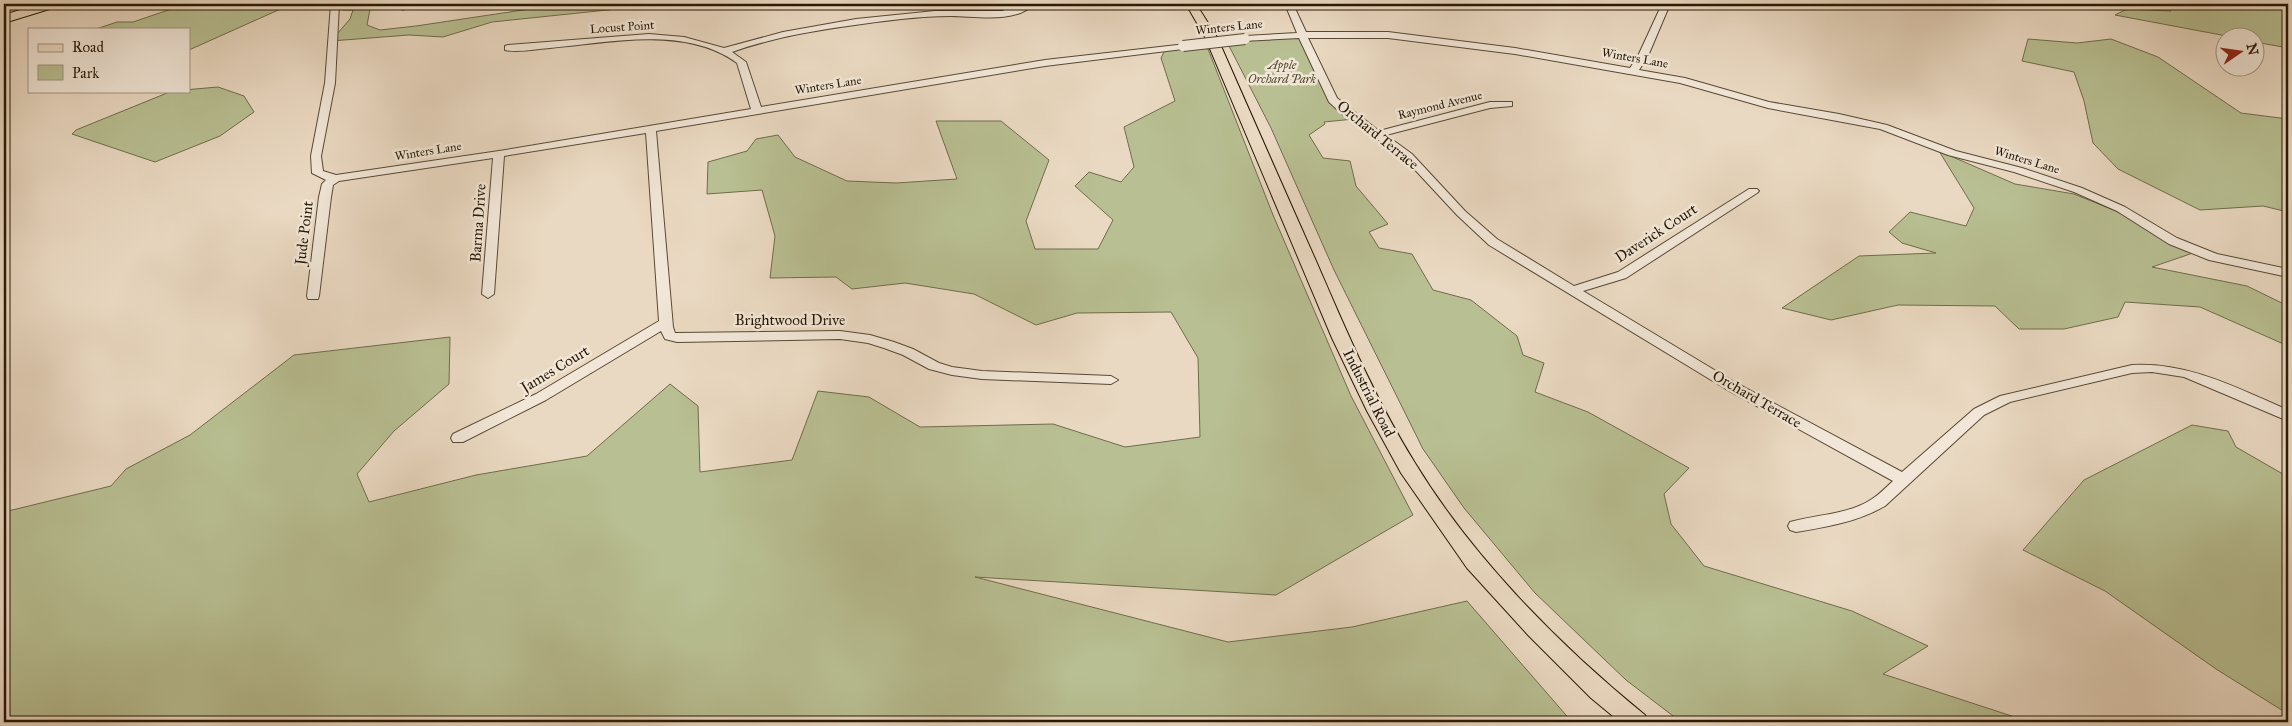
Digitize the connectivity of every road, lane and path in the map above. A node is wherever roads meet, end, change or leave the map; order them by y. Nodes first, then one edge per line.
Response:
1 (51, 4) edge
2 (335, 4) edge
3 (1030, 4) edge
4 (1191, 4) edge
5 (1289, 4) edge
6 (1666, 4) edge
7 (2058, 4) edge
8 (2071, 6) dead end
9 (4, 19) edge
10 (1303, 35) junction
11 (508, 48) dead end
12 (724, 51) junction
13 (1632, 72) junction
14 (1508, 104) dead end
15 (757, 111) junction
16 (650, 129) junction
17 (1379, 134) junction
18 (499, 154) junction
19 (336, 178) junction
20 (1753, 191) dead end
21 (2288, 273) edge
22 (1571, 291) junction
23 (488, 294) dead end
24 (313, 296) dead end
25 (666, 322) junction
26 (1112, 380) dead end
27 (2288, 416) edge
28 (458, 438) dead end
29 (1904, 480) junction
30 (1796, 526) dead end
31 (1637, 722) edge

1 - 9 highway
2 - 19 street
3 - 12 street
4 - 31 main road, Industrial Road
5 - 10 street, Orchard Terrace
6 - 13 street
7 - 8 street
10 - 13 street, Winters Lane
10 - 15 street, Winters Lane, bridge
10 - 17 street, Orchard Terrace
11 - 12 street, Locust Point
12 - 15 street, Locust Point
13 - 21 street, Winters Lane
14 - 17 street, Raymond Avenue
15 - 16 street, Winters Lane
16 - 18 street, Winters Lane
16 - 25 street
17 - 22 street, Orchard Terrace
18 - 19 street, Winters Lane
18 - 23 street, Barma Drive
19 - 24 street, Jude Point
20 - 22 street, Daverick Court
22 - 29 street, Orchard Terrace
25 - 26 street, Brightwood Drive
25 - 28 street, James Court
27 - 29 street
29 - 30 street

